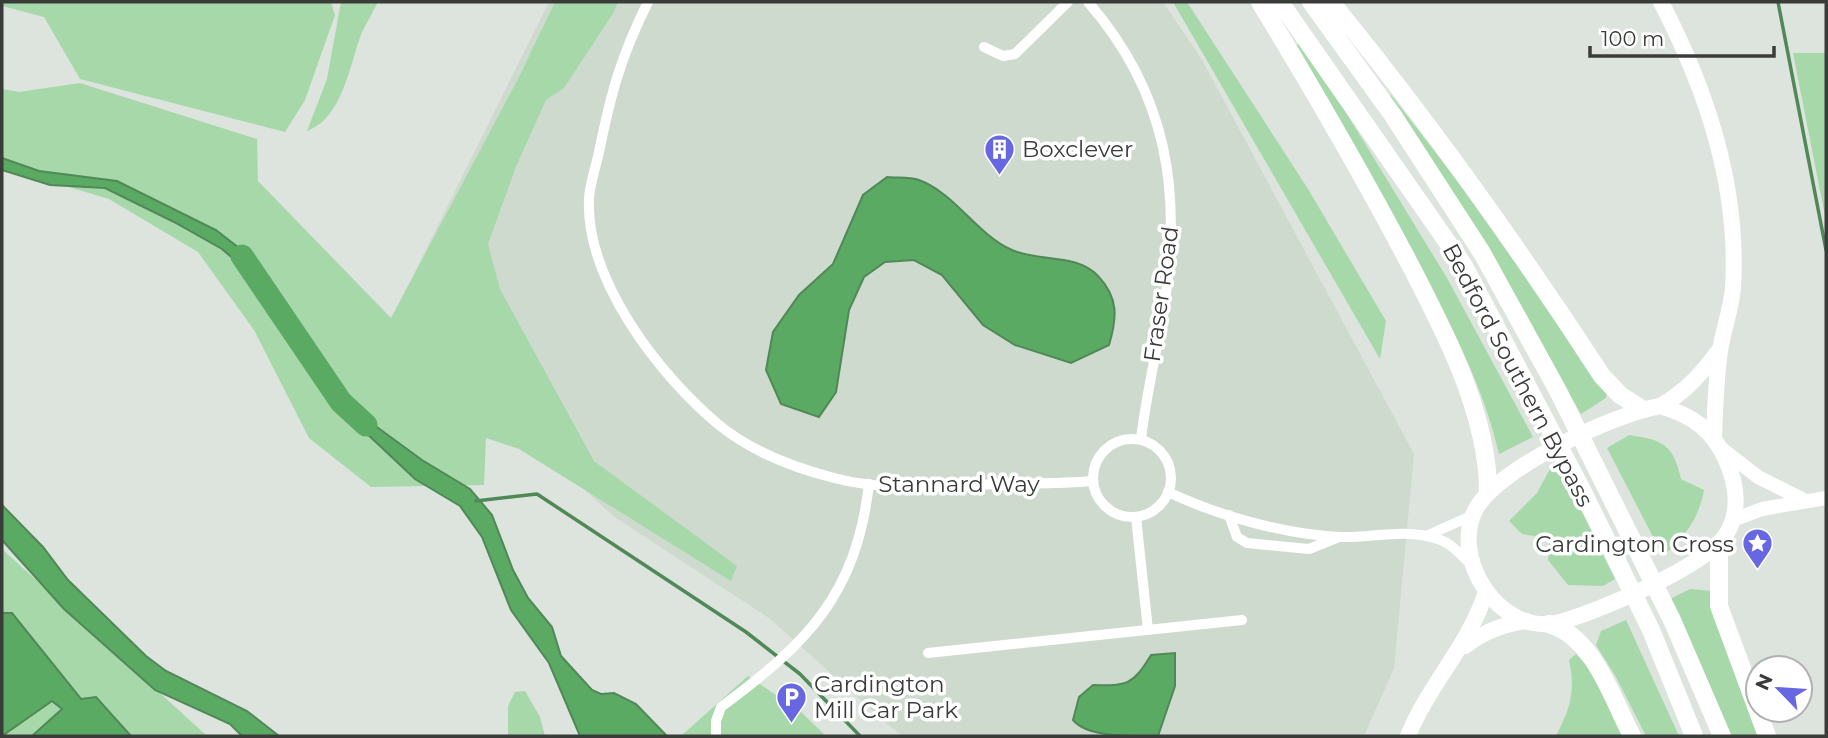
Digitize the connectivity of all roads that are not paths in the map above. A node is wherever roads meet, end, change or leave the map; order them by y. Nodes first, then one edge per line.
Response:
1 (648, 2) edge
2 (1068, 2) edge
3 (1088, 2) edge
4 (1260, 2) edge
5 (1280, 2) edge
6 (1311, 2) edge
7 (1331, 2) edge
8 (1661, 2) edge
9 (984, 47) dead end
10 (1720, 349) junction
11 (1651, 407) junction
12 (1141, 439) junction
13 (1718, 443) junction
14 (1092, 481) junction
15 (869, 484) junction
16 (1488, 491) junction
17 (1168, 492) junction
18 (1826, 498) edge
19 (1806, 501) junction
20 (1229, 515) junction
21 (1473, 515) junction
22 (1136, 517) junction
23 (1732, 520) junction
24 (1425, 536) junction
25 (1339, 537) junction
26 (1719, 544) junction
27 (1471, 564) junction
28 (1486, 592) junction
29 (1242, 620) dead end
30 (1527, 621) junction
31 (1549, 624) junction
32 (1148, 630) junction
33 (1462, 648) junction
34 (928, 653) dead end
35 (716, 736) edge
36 (1408, 736) edge
37 (1632, 736) edge
38 (1694, 736) edge
39 (1722, 736) edge
40 (1767, 736) edge

1 - 15 street, Stannard Way
2 - 9 street
3 - 12 street, Fraser Road
4 - 16 highway
5 - 38 highway, Bedford Southern Bypass
6 - 39 highway, Bedford Southern Bypass
7 - 11 highway
8 - 10 main road
10 - 11 main road
10 - 13 main road
11 - 13 main road
11 - 16 main road
12 - 14 street
12 - 17 street
13 - 19 street
13 - 23 main road
14 - 15 street, Stannard Way
14 - 22 street
15 - 35 street
16 - 21 main road
17 - 20 street
17 - 22 street
18 - 19 street
19 - 23 street
20 - 25 street
20 - 25 street
21 - 24 street
21 - 27 main road
22 - 32 street
23 - 26 main road
24 - 25 street
24 - 27 street
26 - 31 main road
26 - 40 highway
27 - 28 main road
28 - 30 main road
28 - 33 main road
29 - 32 street
30 - 31 main road
30 - 33 main road
31 - 37 highway
32 - 34 street
33 - 36 main road

